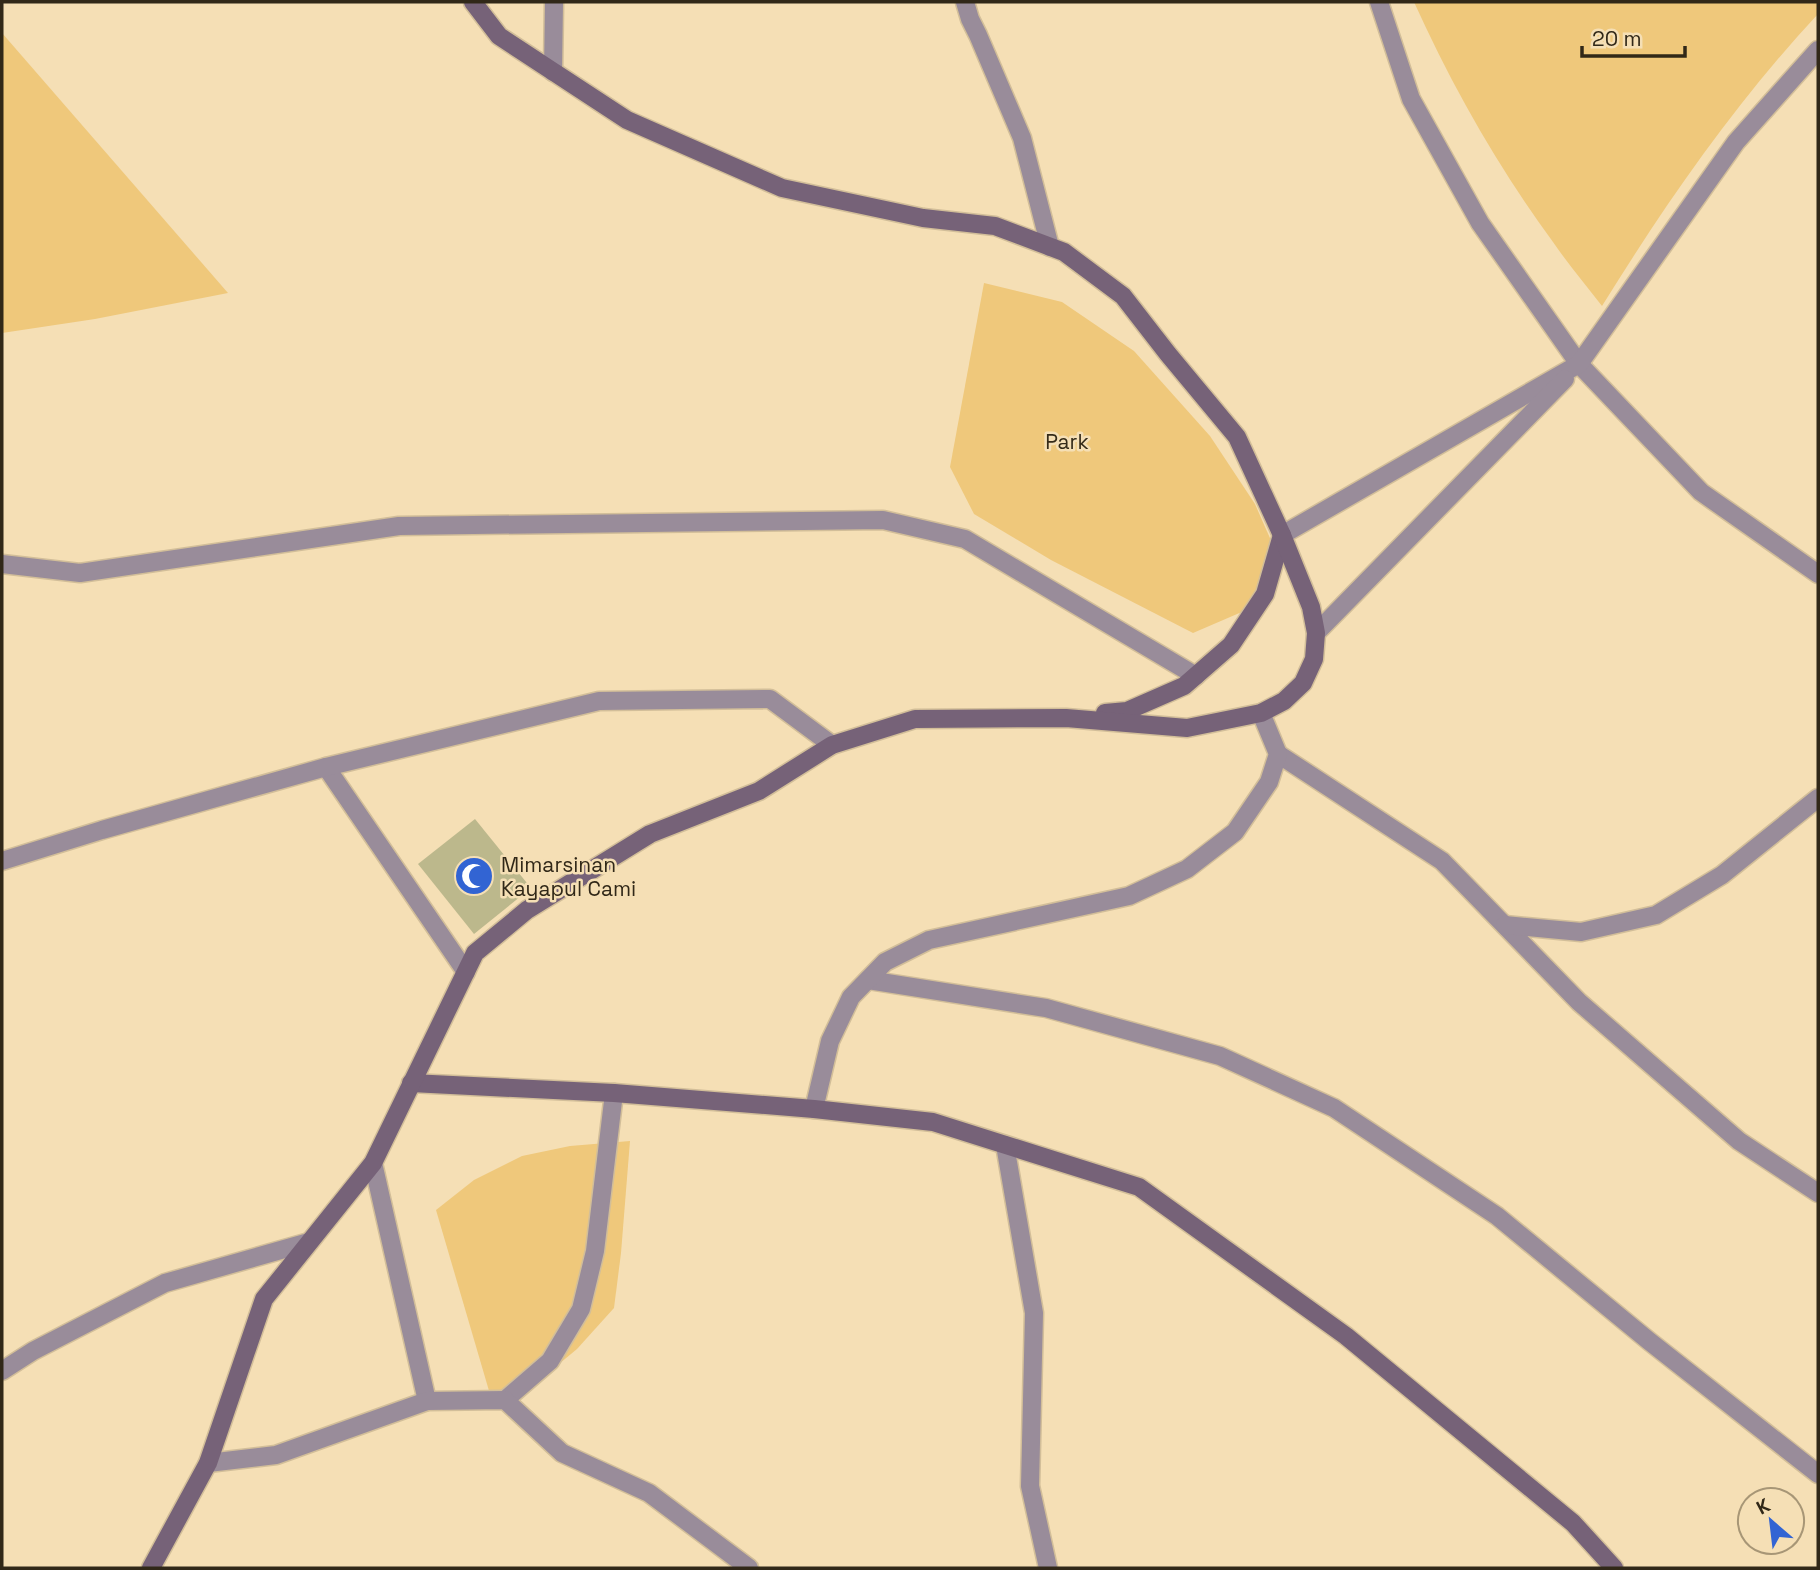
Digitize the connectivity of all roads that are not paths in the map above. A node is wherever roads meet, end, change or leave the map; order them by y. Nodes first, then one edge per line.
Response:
1 (473, 2) edge
2 (554, 2) edge
3 (965, 2) edge
4 (1379, 2) edge
5 (1818, 50) edge
6 (553, 72) junction
7 (1050, 247) junction
8 (1579, 363) junction
9 (1282, 535) junction
10 (2, 564) edge
11 (1818, 574) edge
12 (1317, 633) junction
13 (1196, 676) junction
14 (1261, 713) junction
15 (1066, 718) junction
16 (832, 745) junction
17 (1278, 754) junction
18 (326, 767) junction
19 (1818, 798) edge
20 (2, 861) edge
21 (1504, 925) junction
22 (466, 972) junction
23 (867, 980) junction
24 (411, 1083) junction
25 (614, 1093) junction
26 (814, 1109) junction
27 (1005, 1145) junction
28 (373, 1163) junction
29 (1818, 1193) edge
30 (309, 1242) junction
31 (2, 1371) edge
32 (505, 1400) junction
33 (427, 1401) junction
34 (208, 1464) junction
35 (1818, 1474) edge
36 (151, 1568) edge
37 (749, 1568) edge
38 (1048, 1568) edge
39 (1614, 1568) edge

1 - 6 street
2 - 6 street
3 - 7 street
4 - 8 street
5 - 8 street
6 - 7 street
7 - 9 street
8 - 9 street
8 - 11 street
8 - 12 street
9 - 12 street
9 - 13 street
10 - 13 street
12 - 14 street
13 - 15 street
14 - 15 street
14 - 17 street
15 - 16 street
16 - 18 street
16 - 22 street
17 - 21 street
17 - 23 street
18 - 20 street
18 - 22 street
19 - 21 street
21 - 29 street
22 - 24 street
23 - 26 street
23 - 35 street
24 - 25 street
24 - 28 street
25 - 26 street
25 - 32 street
26 - 27 street
27 - 38 street
27 - 39 street
28 - 30 street
28 - 33 street
30 - 31 street
30 - 34 street
32 - 33 street
32 - 37 street
33 - 34 street
34 - 36 street

